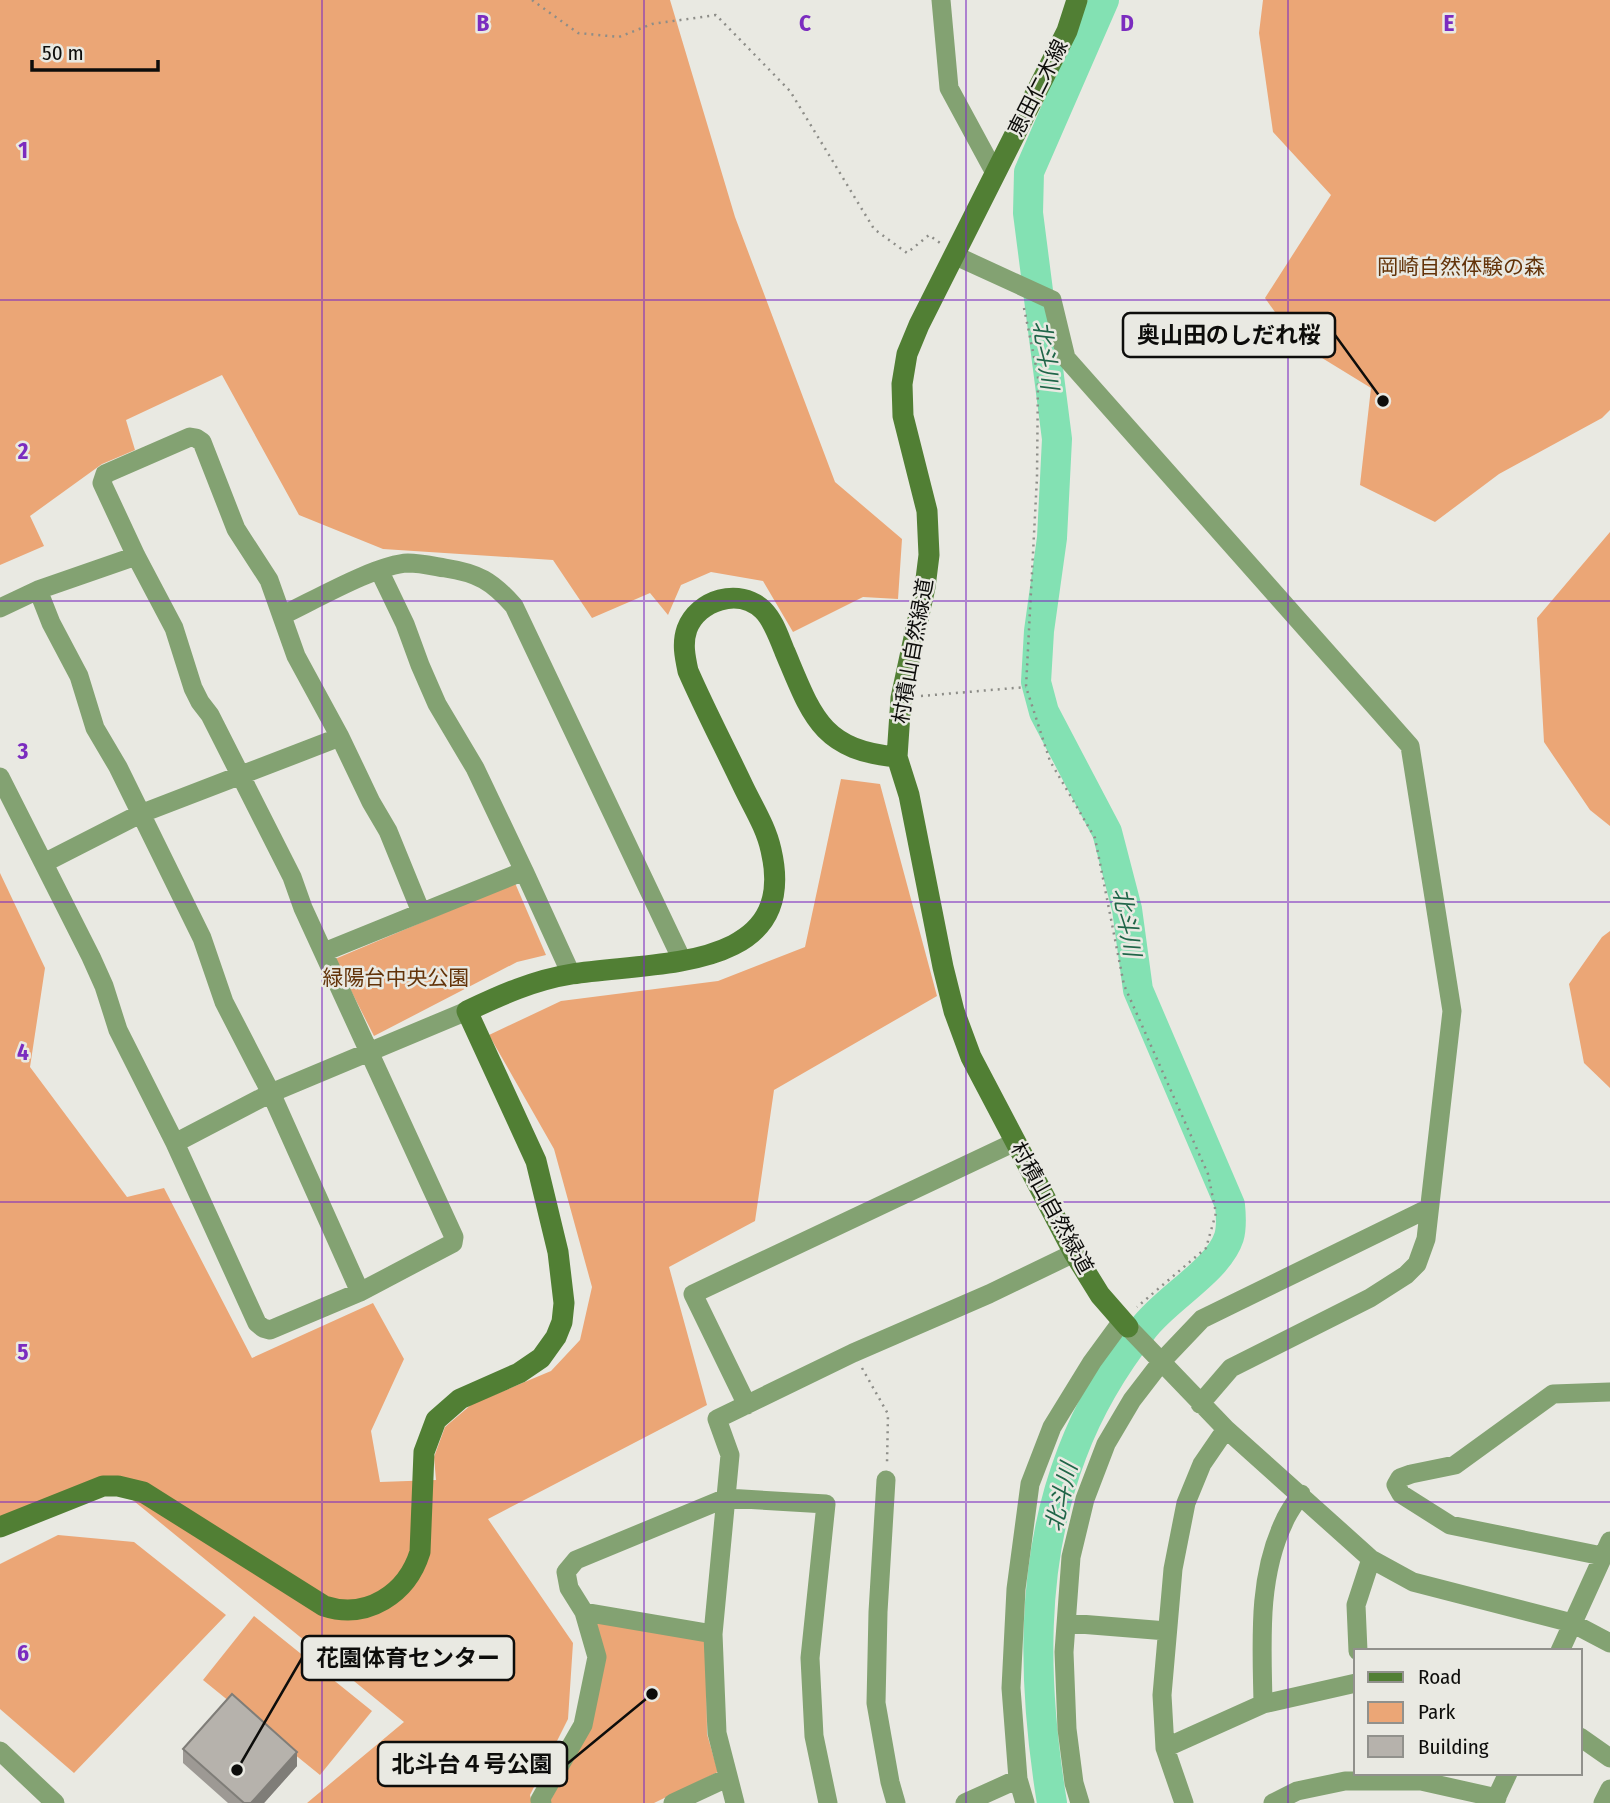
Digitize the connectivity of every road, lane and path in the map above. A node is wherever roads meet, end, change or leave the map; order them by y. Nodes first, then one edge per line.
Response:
1 (532, 0) edge
2 (941, 0) edge
3 (1077, 0) edge
4 (995, 173) junction
5 (954, 255) junction
6 (1019, 284) junction
7 (136, 556) junction
8 (379, 570) junction
9 (38, 590) junction
10 (0, 608) edge
11 (283, 615) junction
12 (1026, 687) junction
13 (901, 698) junction
14 (340, 737) junction
15 (897, 757) junction
16 (239, 774) junction
17 (2, 790) edge
18 (140, 814) junction
19 (44, 863) junction
20 (524, 871) junction
21 (421, 912) junction
22 (324, 952) junction
23 (682, 960) junction
24 (571, 974) junction
25 (467, 1011) junction
26 (370, 1053) junction
27 (271, 1093) junction
28 (1015, 1142) junction
29 (174, 1143) junction
30 (1429, 1208) junction
31 (1074, 1253) junction
32 (360, 1292) junction
33 (1125, 1324) junction
34 (853, 1353) junction
35 (1158, 1357) junction
36 (1610, 1392) edge
37 (1200, 1404) junction
38 (747, 1405) junction
39 (1226, 1429) junction
40 (886, 1480) joint
41 (1301, 1494) junction
42 (726, 1498) junction
43 (0, 1527) edge
44 (1606, 1548) edge
45 (1371, 1559) junction
46 (584, 1612) junction
47 (1066, 1623) junction
48 (1572, 1623) junction
49 (1167, 1630) junction
50 (713, 1634) junction
51 (1610, 1643) edge
52 (1358, 1649) edge
53 (1561, 1649) edge
54 (1354, 1683) edge
55 (1263, 1704) junction
56 (1582, 1738) edge
57 (1165, 1748) junction
58 (0, 1751) edge
59 (1610, 1758) edge
60 (1506, 1775) edge
61 (727, 1778) junction
62 (1018, 1779) junction
63 (1610, 1789) edge
64 (1495, 1800) edge
65 (822, 1801) edge
66 (55, 1803) edge
67 (541, 1803) edge
68 (673, 1803) edge
69 (735, 1803) edge
70 (896, 1803) edge
71 (965, 1803) edge
72 (1026, 1803) edge
73 (1080, 1803) edge
74 (1184, 1803) edge
75 (1273, 1803) edge
76 (1603, 1803) edge

1 - 5 path
2 - 4 street
3 - 4 street, 恵田仁木線
4 - 5 street, 村積山自然緑道
5 - 6 street
5 - 13 street, 村積山自然緑道
6 - 12 path
6 - 30 street
7 - 9 street
7 - 11 street
7 - 16 street
8 - 11 street
8 - 20 street
8 - 23 street
9 - 10 street
9 - 18 street
11 - 14 street
12 - 13 path
12 - 33 path
13 - 15 street, 村積山自然緑道
14 - 16 street
14 - 21 street
15 - 23 street
15 - 28 street, 村積山自然緑道
16 - 18 street
16 - 22 street
17 - 19 street
18 - 19 street
18 - 27 street
19 - 29 street
20 - 21 street
20 - 24 street
21 - 22 street
22 - 26 street
23 - 24 street
24 - 25 street
25 - 26 street
25 - 43 street
26 - 27 street
26 - 32 street
27 - 29 street
27 - 32 street
28 - 31 street, 村積山自然緑道
28 - 38 street
29 - 32 street
30 - 35 street
30 - 37 street
31 - 33 street, 村積山自然緑道
31 - 34 street
33 - 35 street
33 - 62 street
34 - 38 street
34 - 40 path
35 - 37 street
35 - 47 street
36 - 44 street
37 - 39 street
38 - 42 street
39 - 41 street
39 - 49 street
40 - 70 street
41 - 45 street
41 - 55 street
42 - 46 street
42 - 50 street
42 - 65 street
44 - 48 street
45 - 48 street
45 - 52 street
46 - 50 street
46 - 67 street
47 - 49 street
47 - 73 street
48 - 51 street
48 - 53 street
49 - 57 street
50 - 61 street
54 - 55 street
55 - 57 street
56 - 59 street
57 - 74 street
58 - 66 street
60 - 64 street
61 - 68 street
61 - 69 street
62 - 71 street
62 - 72 street
63 - 76 street
64 - 75 street

